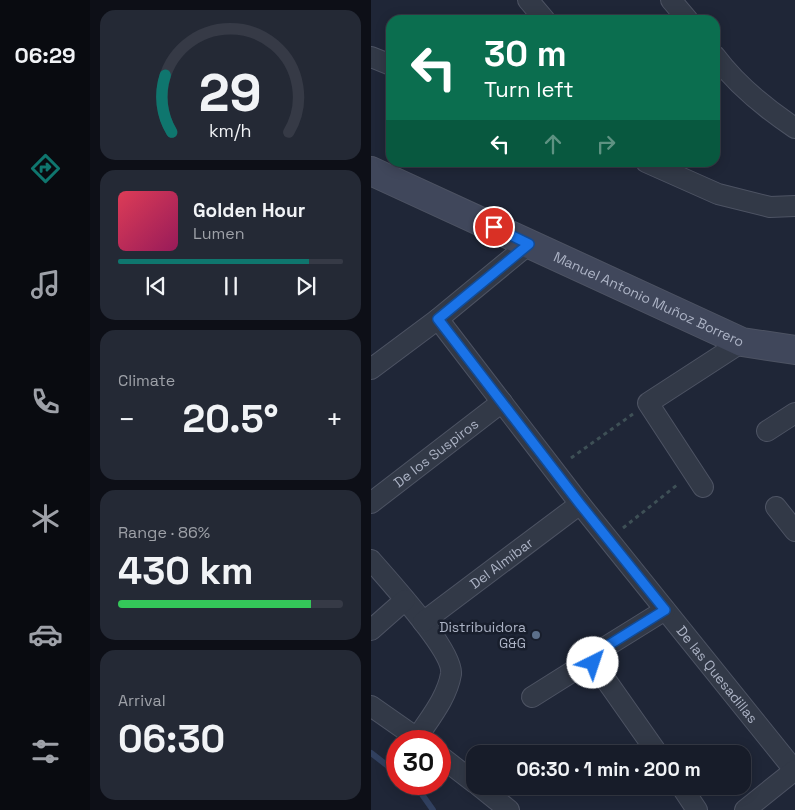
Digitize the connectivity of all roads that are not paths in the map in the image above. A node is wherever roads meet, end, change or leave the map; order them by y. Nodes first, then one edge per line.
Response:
1 (528, 0) edge
2 (671, 0) edge
3 (541, 15) edge
4 (684, 15) edge
5 (371, 57) edge
6 (386, 63) edge
7 (720, 64) edge
8 (795, 128) edge
9 (656, 167) edge
10 (371, 171) edge
11 (795, 206) edge
12 (529, 244) junction
13 (438, 319) junction
14 (742, 342) junction
15 (795, 350) edge
16 (371, 369) edge
17 (501, 402) junction
18 (795, 412) edge
19 (767, 431) dead end
20 (698, 480) road end
21 (371, 503) edge
22 (580, 504) junction
23 (776, 507) dead end
24 (795, 531) edge
25 (371, 560) edge
26 (405, 600) junction
27 (665, 610) junction
28 (423, 622) junction
29 (371, 630) edge
30 (594, 658) junction
31 (532, 697) dead end
32 (371, 706) edge
33 (405, 730) edge
34 (425, 730) edge
35 (652, 745) edge
36 (451, 764) edge
37 (794, 771) edge
38 (466, 776) edge
39 (490, 795) edge
40 (687, 795) edge
41 (509, 810) edge
42 (697, 810) edge
43 (745, 810) edge

1 - 3 street
2 - 4 street
5 - 6 street
7 - 8 street
9 - 11 street
10 - 12 street, Manuel Antonio Muñoz Borrero
12 - 13 street
12 - 14 street, Manuel Antonio Muñoz Borrero
13 - 16 street
13 - 17 street, De las Quesadillas
14 - 15 street, Manuel Antonio Muñoz Borrero
14 - 20 street
17 - 21 street, De los Suspiros
17 - 22 street, De las Quesadillas
18 - 19 street
22 - 27 street, De las Quesadillas
22 - 28 street, Del Almíbar
23 - 24 street
25 - 26 street
26 - 28 street
26 - 29 street
27 - 30 street
27 - 37 street, De las Quesadillas
28 - 34 street
30 - 31 street
30 - 35 street
32 - 33 street
36 - 38 street
37 - 43 street
39 - 41 street
40 - 42 street

